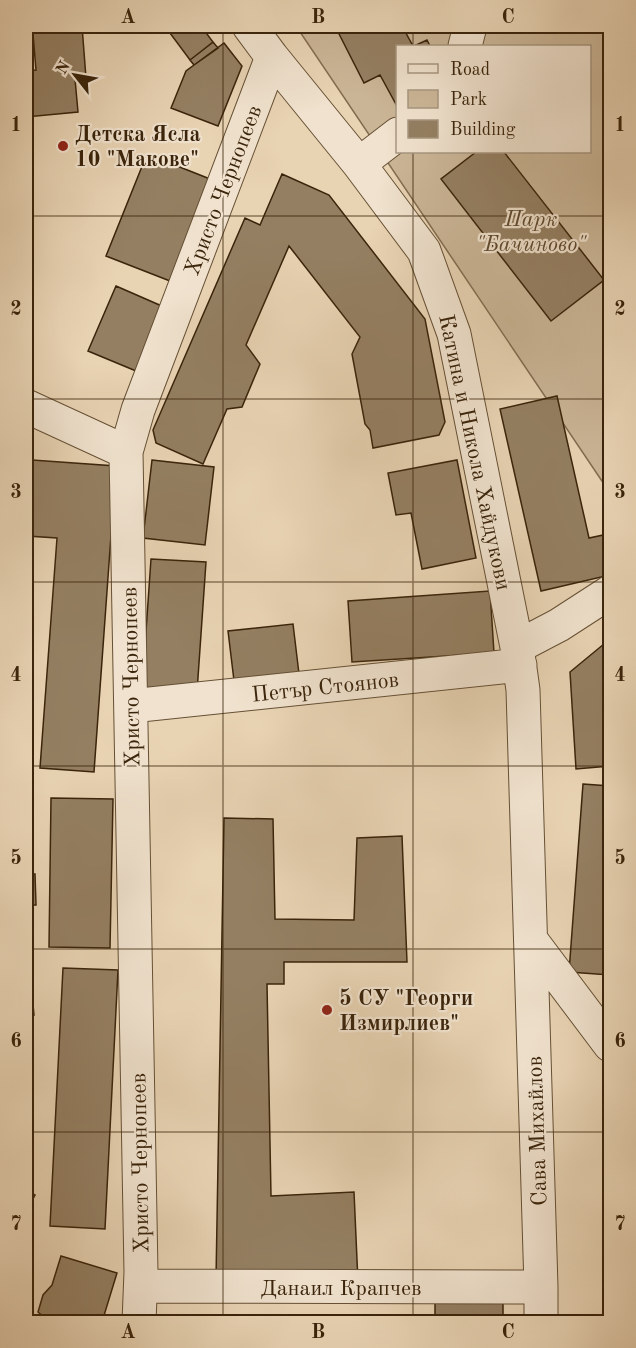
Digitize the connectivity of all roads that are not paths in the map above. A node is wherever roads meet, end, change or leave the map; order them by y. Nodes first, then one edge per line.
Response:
1 (249, 26) edge
2 (470, 26) edge
3 (465, 45) edge
4 (272, 57) junction
5 (396, 136) edge
6 (359, 164) junction
7 (26, 406) edge
8 (126, 452) junction
9 (610, 592) edge
10 (518, 656) junction
11 (131, 706) junction
12 (531, 940) junction
13 (610, 1046) edge
14 (141, 1286) junction
15 (541, 1287) junction
16 (139, 1323) edge
17 (541, 1323) edge

1 - 4 street, Катина и Никола Хайдукови
2 - 3 street
4 - 6 street, Катина и Никола Хайдукови
4 - 8 street, Христо Чернопеев
5 - 6 street
6 - 10 street, Катина и Никола Хайдукови
7 - 8 street
8 - 11 street, Христо Чернопеев
9 - 10 street
10 - 11 street, Петър Стоянов
10 - 12 street, Катина и Никола Хайдукови
11 - 14 street, Христо Чернопеев
12 - 13 street
12 - 15 street, Сава Михайлов
14 - 15 street, Данаил Крапчев
14 - 16 street, Христо Чернопеев
15 - 17 street, Сава Михайлов

